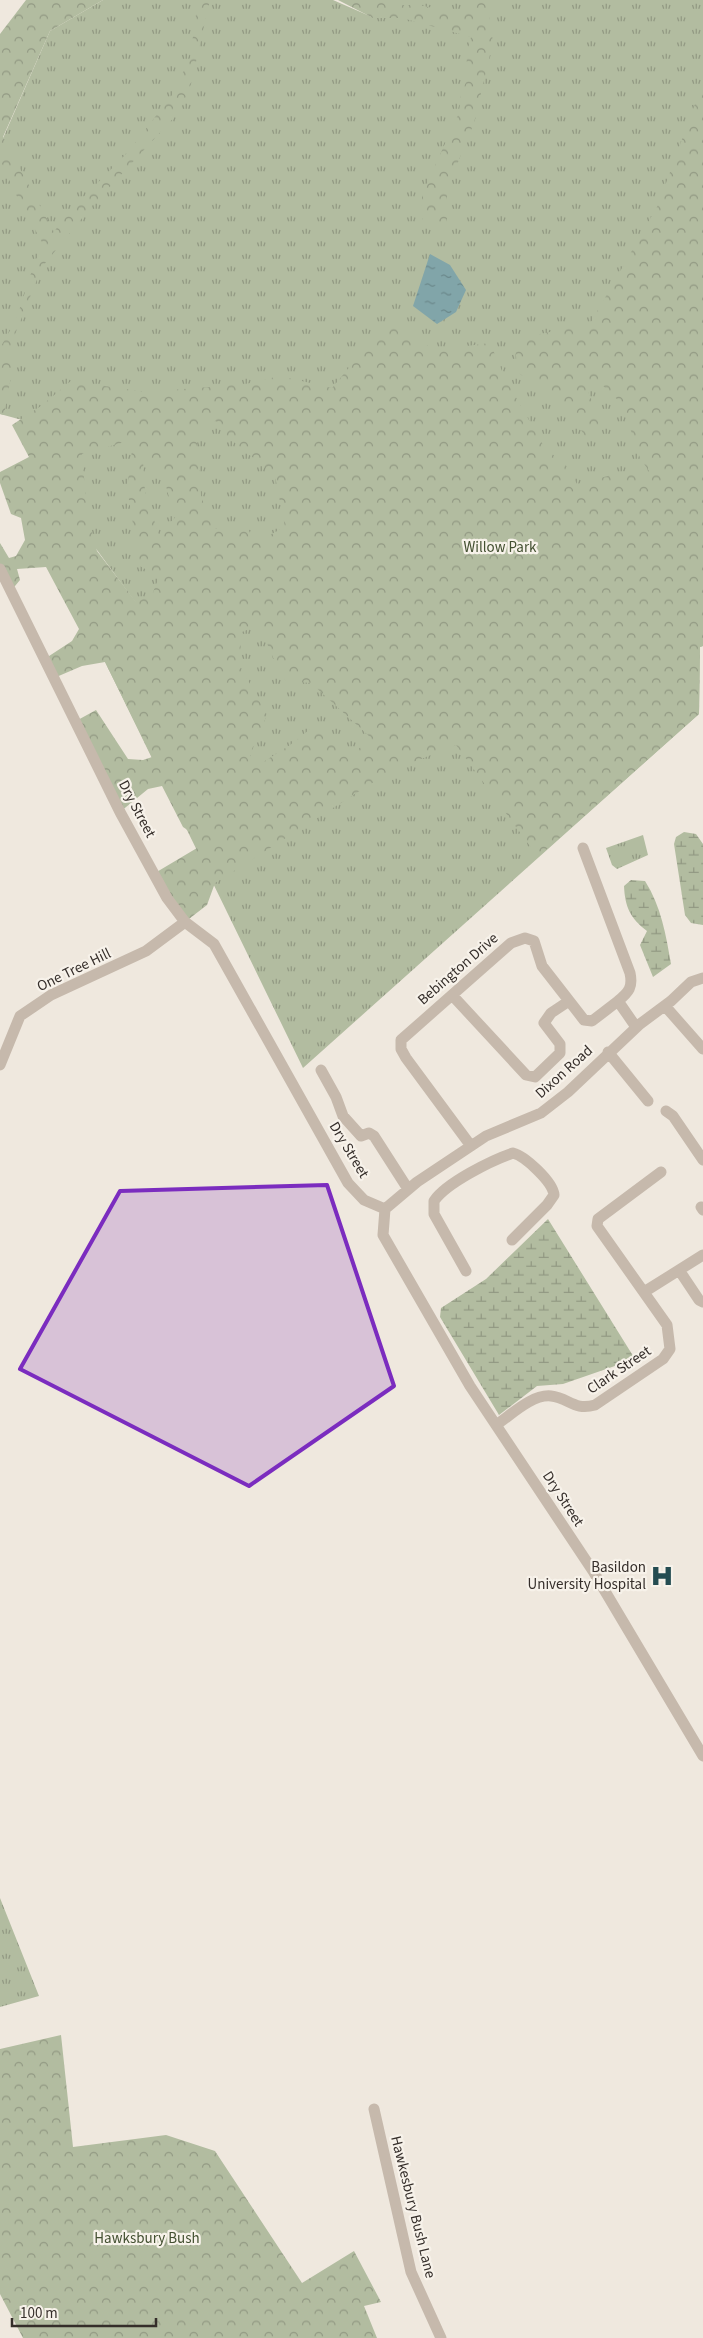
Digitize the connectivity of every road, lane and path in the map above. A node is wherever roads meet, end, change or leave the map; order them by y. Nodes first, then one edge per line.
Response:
1 (0, 569) edge
2 (584, 848) dead end
3 (185, 922) junction
4 (703, 978) edge
5 (452, 995) junction
6 (569, 1001) junction
7 (618, 1001) junction
8 (665, 1006) junction
9 (636, 1027) junction
10 (703, 1049) edge
11 (608, 1052) junction
12 (0, 1065) edge
13 (321, 1070) dead end
14 (648, 1101) dead end
15 (666, 1110) dead end
16 (471, 1146) junction
17 (703, 1160) edge
18 (444, 1164) junction
19 (661, 1172) dead end
20 (455, 1183) junction
21 (408, 1189) junction
22 (385, 1209) junction
23 (512, 1240) dead end
24 (703, 1255) edge
25 (679, 1270) junction
26 (466, 1271) dead end
27 (644, 1292) junction
28 (703, 1302) edge
29 (496, 1425) junction
30 (703, 1756) edge
31 (374, 2109) dead end
32 (441, 2338) edge

1 - 3 street, Dry Street
2 - 7 street, Bebington Drive
3 - 12 street, One Tree Hill
3 - 22 street, Dry Street
4 - 8 street, Dixon Road
5 - 6 street, Bebington Drive
5 - 6 street
5 - 16 street, Bebington Drive
6 - 7 street, Bebington Drive
7 - 9 street
8 - 9 street, Dixon Road
8 - 10 street
9 - 11 street, Dixon Road
11 - 14 street
11 - 16 street, Dixon Road
13 - 21 street
15 - 17 street
16 - 18 street, Dixon Road
18 - 20 street
18 - 21 street, Dixon Road
19 - 27 street, Clark Street
20 - 23 street
20 - 26 street
21 - 22 street, Dixon Road
22 - 29 street, Dry Street
24 - 25 street
25 - 27 street
25 - 28 street
27 - 29 street, Clark Street
29 - 30 street, Dry Street
31 - 32 street, Hawkesbury Bush Lane

